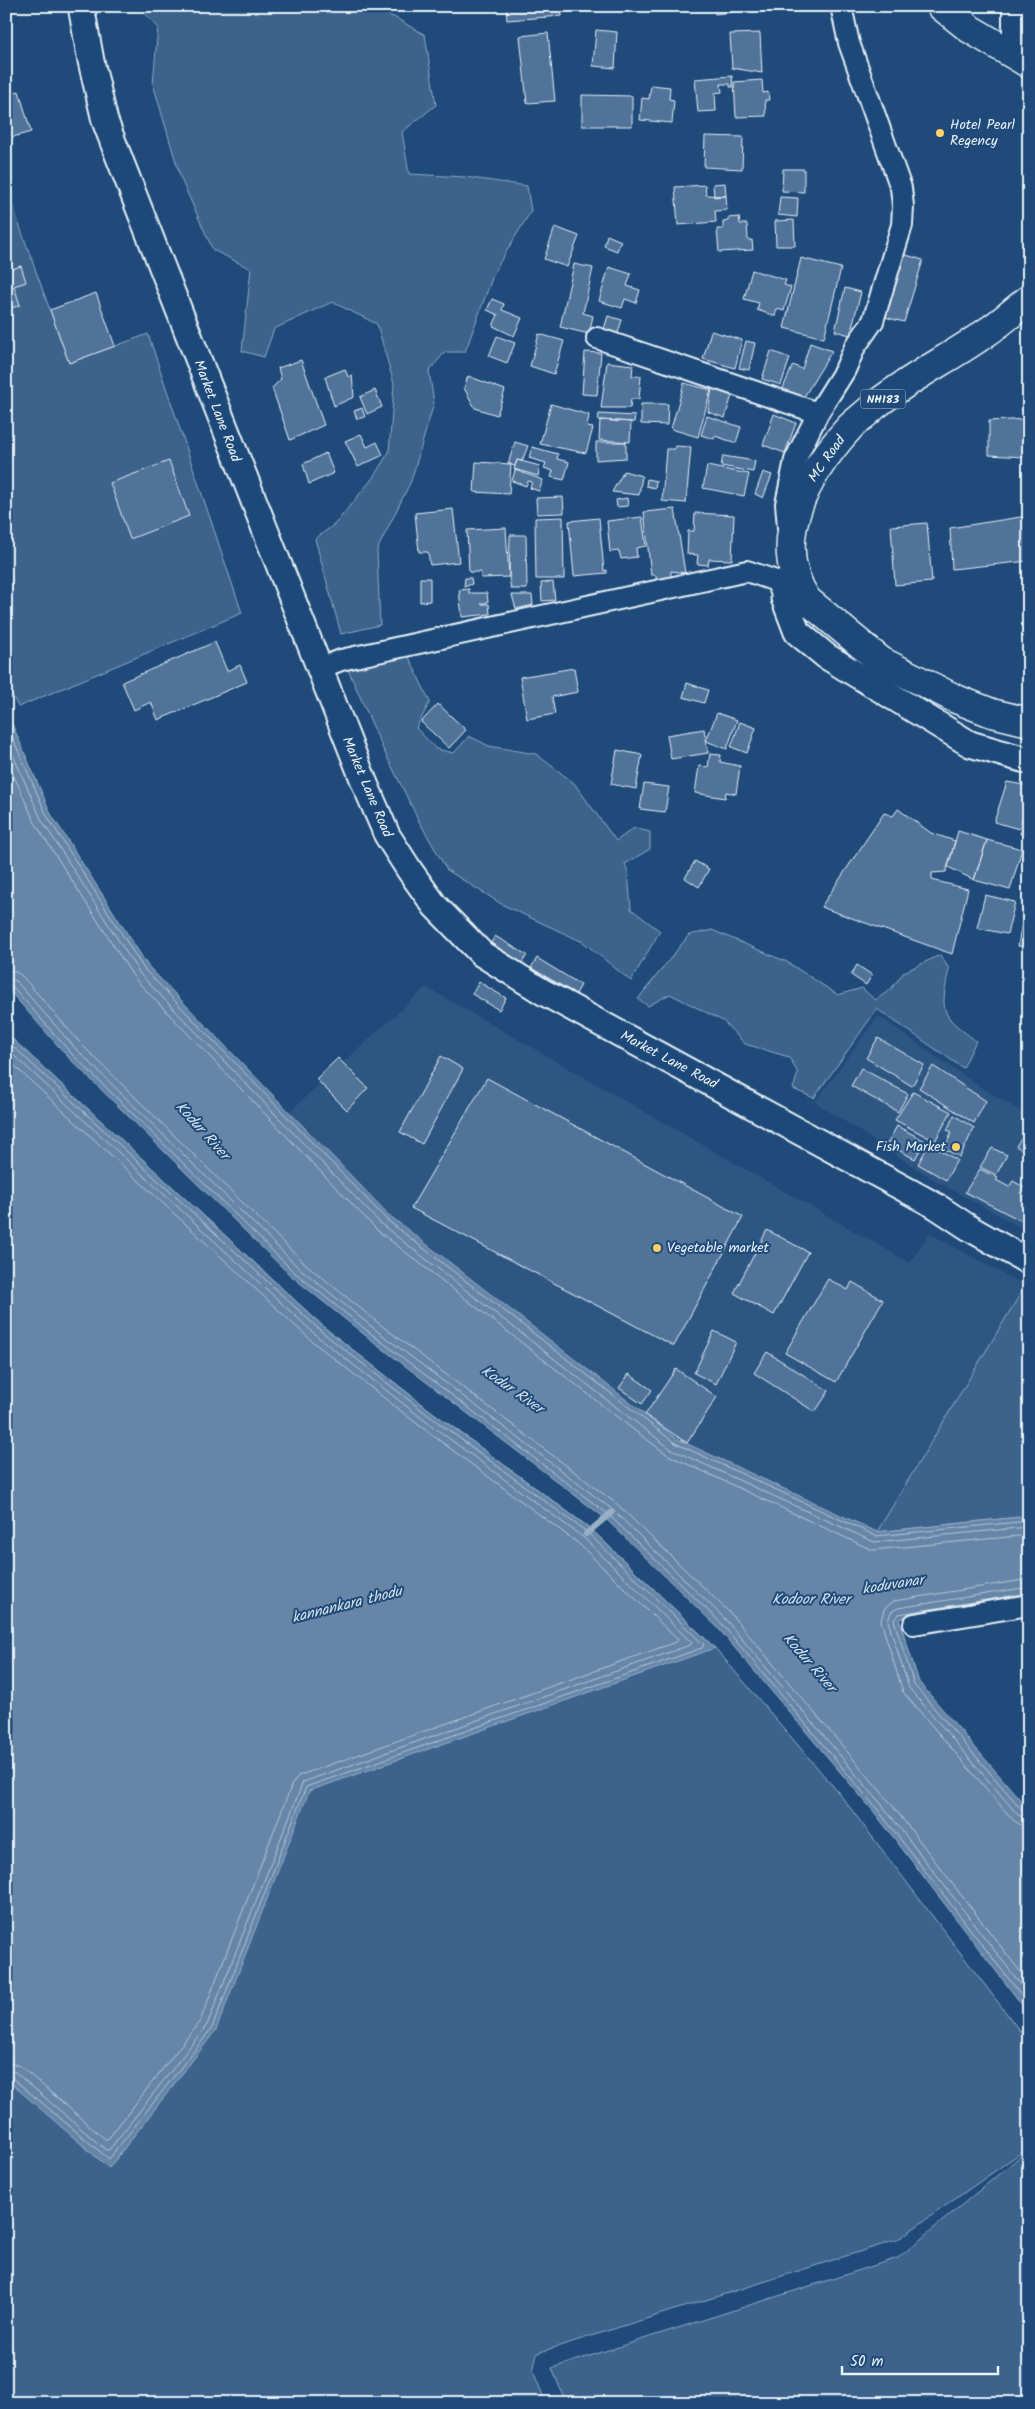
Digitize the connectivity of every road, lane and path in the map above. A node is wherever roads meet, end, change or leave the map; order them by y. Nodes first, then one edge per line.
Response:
1 (81, 6) edge
2 (841, 6) edge
3 (941, 6) edge
4 (1013, 6) edge
5 (1021, 60) edge
6 (1029, 299) edge
7 (597, 338) dead end
8 (818, 413) junction
9 (790, 544) junction
10 (792, 593) junction
11 (318, 669) junction
12 (1029, 722) edge
13 (1029, 761) edge
14 (1029, 1262) edge
15 (1029, 1605) edge
16 (914, 1624) dead end

1 - 11 main road, Market Lane Road
2 - 8 street
3 - 5 highway
4 - 5 street
6 - 9 highway, MC Road / NH183
7 - 8 street
8 - 9 street
9 - 10 highway, MC Road / NH183
10 - 11 street
10 - 12 highway, MC Road / NH183
10 - 13 main road
11 - 14 main road, Market Lane Road
15 - 16 street

